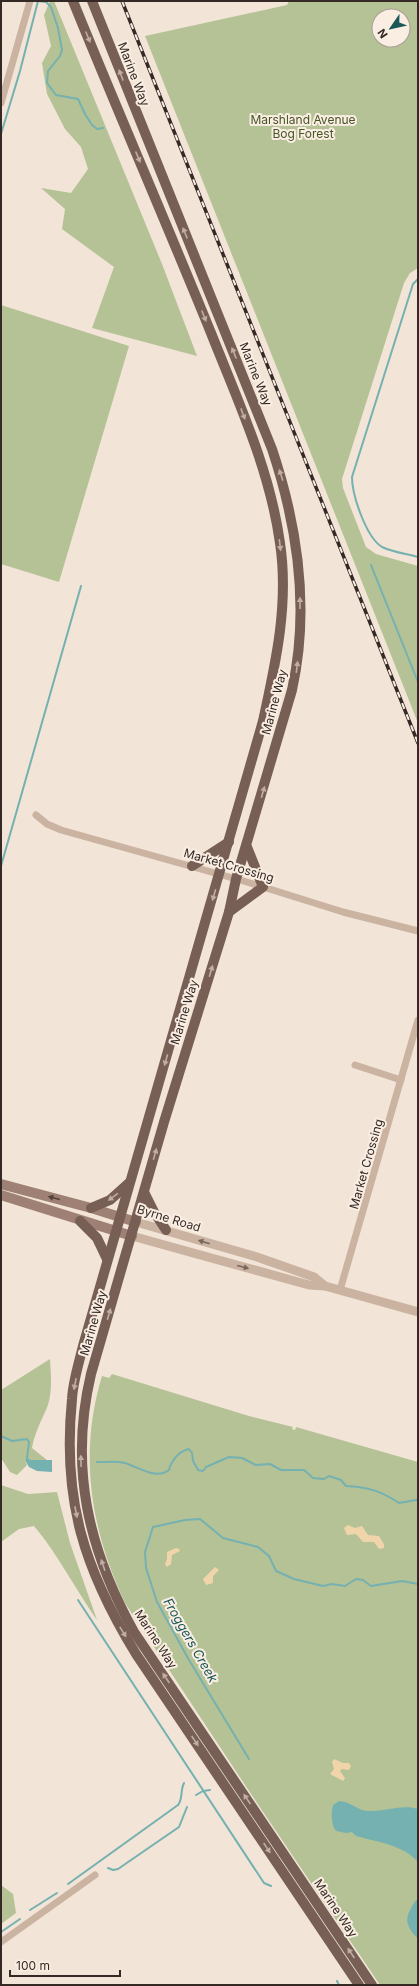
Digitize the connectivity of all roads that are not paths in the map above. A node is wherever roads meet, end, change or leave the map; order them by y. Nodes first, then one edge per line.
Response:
1 (30, 1) edge
2 (73, 1) edge
3 (92, 1) edge
4 (1, 104) edge
5 (36, 815) dead end
6 (230, 842) junction
7 (247, 847) junction
8 (192, 866) junction
9 (220, 874) junction
10 (236, 879) junction
11 (263, 887) junction
12 (229, 912) junction
13 (418, 931) edge
14 (418, 1020) edge
15 (354, 1066) dead end
16 (401, 1080) junction
17 (131, 1181) junction
18 (1, 1184) edge
19 (144, 1192) junction
20 (1, 1195) edge
21 (91, 1208) junction
22 (119, 1216) junction
23 (80, 1221) junction
24 (136, 1222) junction
25 (166, 1230) junction
26 (115, 1231) junction
27 (132, 1236) junction
28 (107, 1258) junction
29 (325, 1286) junction
30 (340, 1290) junction
31 (418, 1312) edge
32 (95, 1875) dead end
33 (1, 1942) edge
34 (359, 1985) edge
35 (372, 1985) edge

1 - 4 street
2 -> 6 main road, Marine Way
7 -> 3 main road, Marine Way
5 - 8 street, Market Crossing
6 - 8 main road
6 - 9 main road, Marine Way
7 - 10 main road, Marine Way
7 - 11 main road
8 - 9 street, Market Crossing
9 - 10 street, Market Crossing
9 -> 17 main road, Marine Way
10 - 11 street, Market Crossing
10 - 12 main road, Marine Way
11 - 12 main road
11 - 13 street, Market Crossing
19 -> 12 main road, Marine Way
14 - 16 street, Market Crossing
15 - 16 street
16 - 30 street, Market Crossing
17 -> 21 main road
17 - 22 main road, Marine Way
21 -> 18 main road, Byrne Road
19 - 24 main road, Marine Way
19 - 25 main road
20 - 23 main road, Byrne Road
21 - 22 main road, Byrne Road
22 - 24 main road, Byrne Road
22 - 26 main road, Marine Way
23 - 26 main road, Byrne Road
23 - 28 main road
24 - 25 street, Byrne Road
24 - 27 main road, Marine Way
29 -> 25 street, Byrne Road
26 - 27 main road, Byrne Road
26 - 28 main road, Marine Way
27 -> 29 street, Byrne Road
35 -> 27 main road, Marine Way
28 -> 34 main road, Marine Way
29 - 30 street, Byrne Road
30 - 31 street, Byrne Road
32 - 33 street

